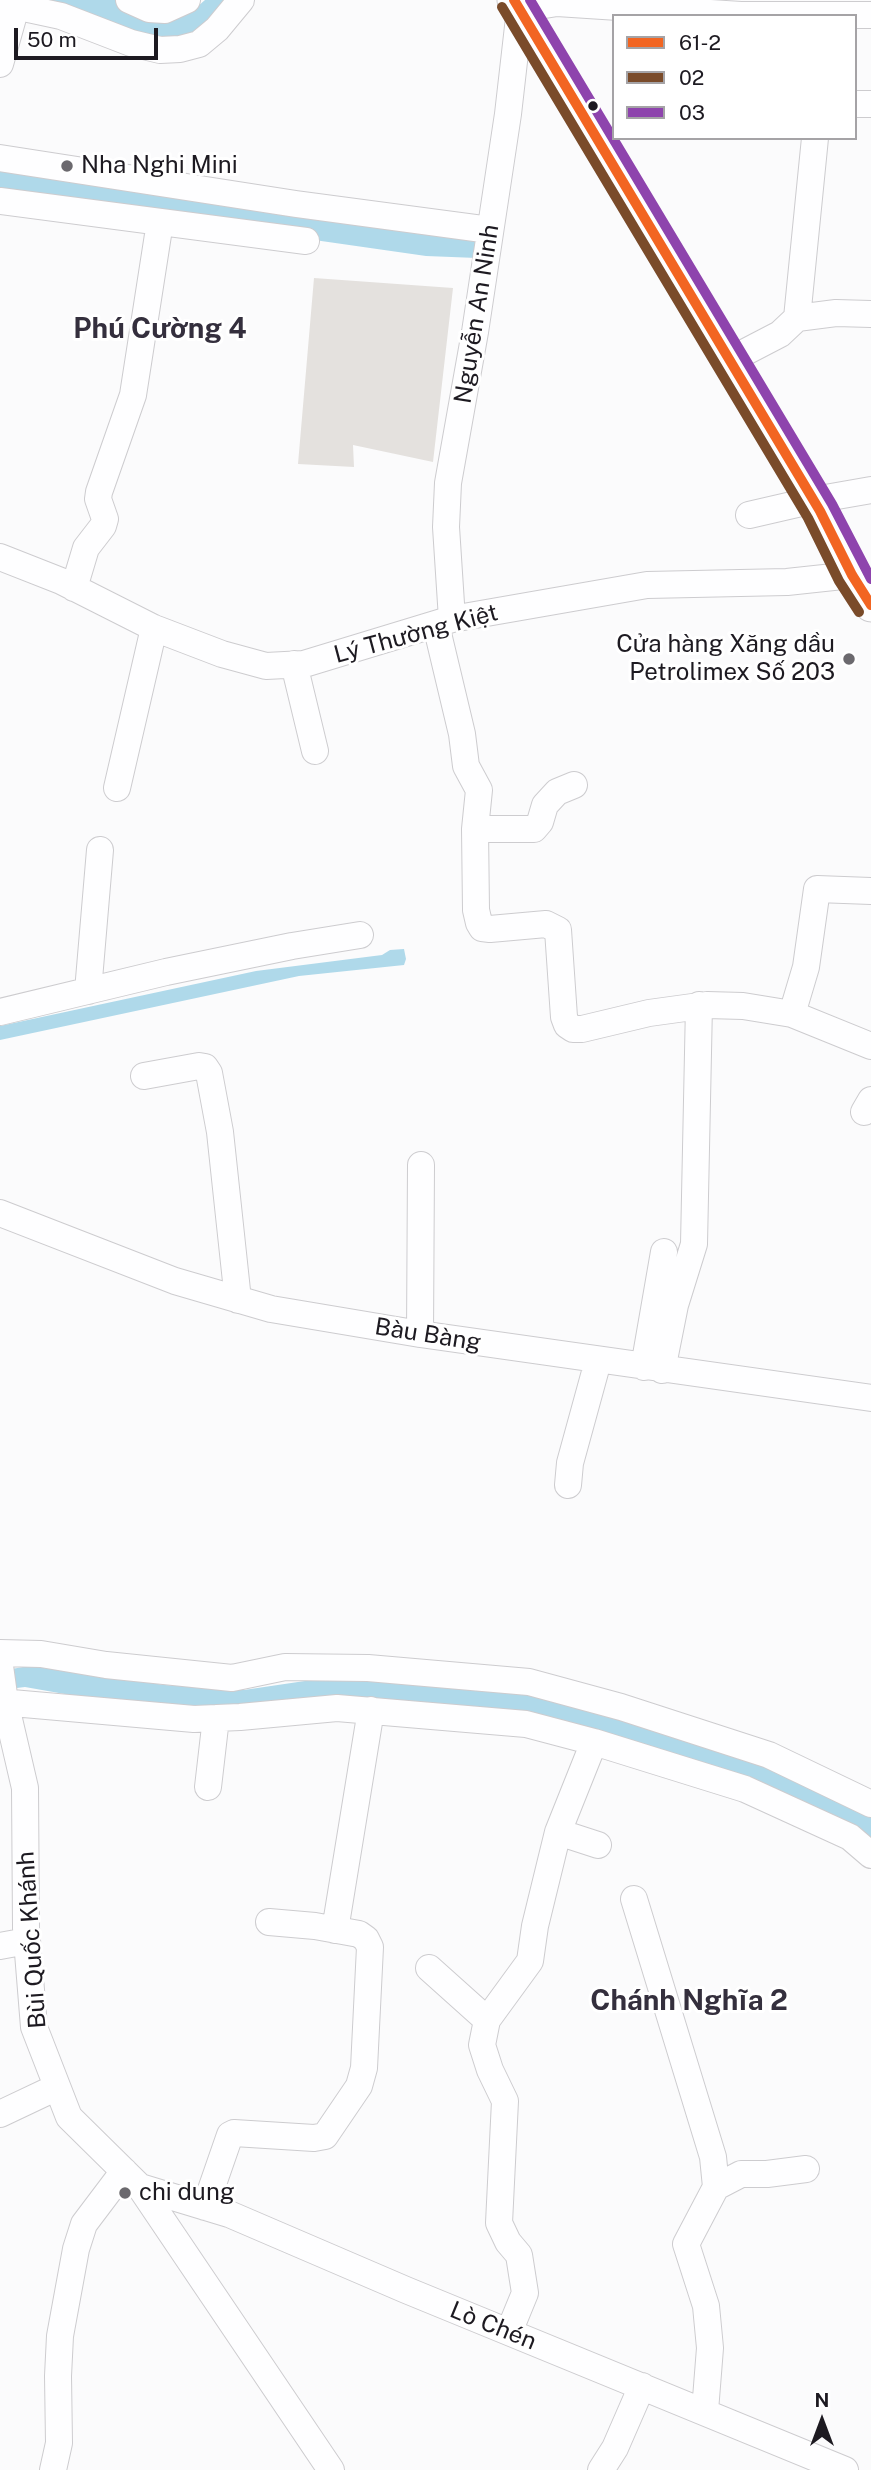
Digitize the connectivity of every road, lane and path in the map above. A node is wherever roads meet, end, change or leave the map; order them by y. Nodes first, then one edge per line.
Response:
1 (129, 0) edge
2 (187, 0) edge
3 (241, 0) edge
4 (13, 3) edge
5 (517, 4) edge
6 (861, 10) edge
7 (726, 14) edge
8 (765, 14) edge
9 (0, 64) edge
10 (815, 140) edge
11 (0, 158) edge
12 (0, 201) edge
13 (160, 222) junction
14 (489, 230) junction
15 (306, 241) dead end
16 (871, 314) edge
17 (797, 318) junction
18 (730, 360) junction
19 (871, 490) edge
20 (814, 500) junction
21 (749, 515) dead end
22 (0, 557) edge
23 (852, 575) junction
24 (74, 588) junction
25 (871, 605) edge
26 (444, 622) junction
27 (154, 628) junction
28 (294, 664) junction
29 (315, 751) dead end
30 (574, 785) dead end
31 (117, 788) dead end
32 (475, 829) junction
33 (100, 850) dead end
34 (871, 891) edge
35 (360, 935) dead end
36 (88, 990) junction
37 (699, 1005) junction
38 (0, 1012) edge
39 (792, 1014) junction
40 (871, 1046) edge
41 (144, 1076) dead end
42 (421, 1165) dead end
43 (0, 1213) edge
44 (664, 1252) dead end
45 (238, 1300) junction
46 (420, 1334) junction
47 (598, 1360) junction
48 (653, 1368) junction
49 (871, 1398) edge
50 (568, 1485) dead end
51 (0, 1653) edge
52 (0, 1666) edge
53 (3, 1700) edge
54 (372, 1710) junction
55 (216, 1718) junction
56 (594, 1742) junction
57 (208, 1787) dead end
58 (871, 1804) edge
59 (558, 1832) junction
60 (598, 1844) dead end
61 (871, 1855) edge
62 (634, 1899) dead end
63 (269, 1922) dead end
64 (335, 1930) junction
65 (27, 1941) junction
66 (0, 1945) edge
67 (429, 1968) dead end
68 (487, 2020) junction
69 (57, 2087) junction
70 (0, 2114) edge
71 (806, 2169) dead end
72 (132, 2179) junction
73 (716, 2187) junction
74 (205, 2207) junction
75 (509, 2332) junction
76 (642, 2386) junction
77 (705, 2411) junction
78 (53, 2470) edge
79 (331, 2470) edge
80 (601, 2470) edge
81 (845, 2470) edge

1 - 2 street
3 - 4 street
4 - 9 street
5 - 7 street
5 - 14 street, Nguyễn An Ninh
5 - 18 main road
6 - 8 street
10 - 17 street
11 - 14 street
12 - 13 street
13 - 15 street
13 - 24 street
14 - 26 street, Nguyễn An Ninh
16 - 17 street
17 - 18 street
18 - 20 main road
19 - 20 street
20 - 21 street
20 - 23 main road
22 - 24 street, Lý Thường Kiệt
23 - 25 main road
23 - 26 street, Lý Thường Kiệt
24 - 27 street, Lý Thường Kiệt
26 - 28 street, Lý Thường Kiệt
26 - 32 street, Nguyễn An Ninh
27 - 28 street, Lý Thường Kiệt
27 - 31 street
28 - 29 street
30 - 32 street
32 - 37 street, Nguyễn An Ninh
33 - 36 street
34 - 39 street
35 - 36 street
36 - 38 street
37 - 39 street
37 - 48 street
39 - 40 street
41 - 45 street
42 - 46 street
43 - 45 street, Bàu Bàng
44 - 48 street
45 - 46 street, Bàu Bàng
46 - 47 street, Bàu Bàng
47 - 48 street, Bàu Bàng
47 - 50 street
48 - 49 street, Bàu Bàng
51 - 58 street
52 - 53 street, Bùi Quốc Khánh
53 - 55 street
53 - 65 street, Bùi Quốc Khánh
54 - 55 street
54 - 56 street
54 - 64 street
55 - 57 street
56 - 59 street
56 - 61 street
59 - 60 street
59 - 68 street
62 - 73 street
63 - 64 street
64 - 74 street
65 - 66 street
65 - 69 street, Bùi Quốc Khánh
67 - 68 street
68 - 75 street
69 - 70 street
69 - 72 street, Bùi Quốc Khánh
71 - 73 street
72 - 74 street, Lò Chén
72 - 78 street
72 - 79 street, Bùi Quốc Khánh
73 - 77 street
74 - 75 street, Lò Chén
75 - 76 street, Lò Chén
76 - 77 street, Lò Chén
76 - 80 street
77 - 81 street, Lò Chén

